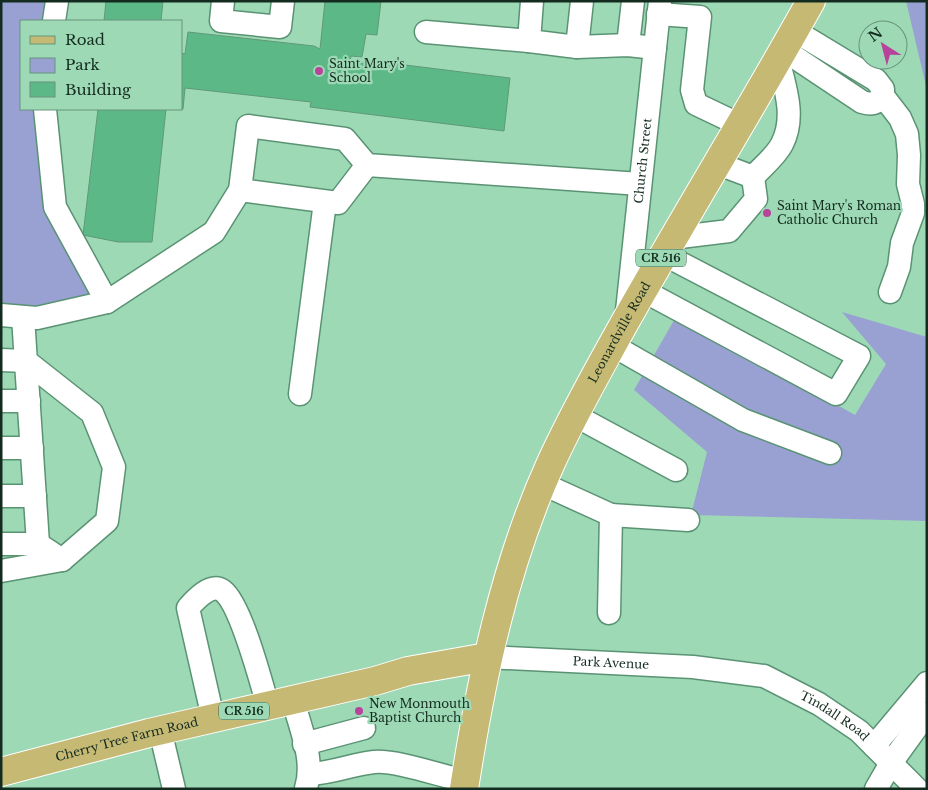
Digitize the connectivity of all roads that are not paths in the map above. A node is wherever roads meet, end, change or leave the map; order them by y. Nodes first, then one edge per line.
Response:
1 (57, 1) edge
2 (223, 1) edge
3 (283, 1) edge
4 (532, 1) edge
5 (582, 1) edge
6 (633, 1) edge
7 (812, 1) edge
8 (659, 8) edge
9 (54, 20) edge
10 (426, 32) dead end
11 (528, 41) junction
12 (628, 45) junction
13 (577, 47) junction
14 (786, 47) junction
15 (655, 48) junction
16 (44, 110) edge
17 (740, 125) junction
18 (716, 163) junction
19 (367, 165) junction
20 (753, 177) junction
21 (640, 184) junction
22 (240, 190) junction
23 (326, 202) junction
24 (668, 246) junction
25 (642, 290) junction
26 (890, 292) dead end
27 (107, 302) junction
28 (12, 316) edge
29 (626, 320) junction
30 (612, 345) junction
31 (1, 360) edge
32 (26, 361) junction
33 (300, 394) dead end
34 (1, 401) edge
35 (28, 401) junction
36 (574, 415) junction
37 (1, 448) edge
38 (32, 448) junction
39 (830, 453) dead end
40 (676, 470) dead end
41 (543, 484) junction
42 (1, 496) edge
43 (35, 496) junction
44 (611, 515) junction
45 (688, 520) dead end
46 (1, 544) edge
47 (38, 544) junction
48 (62, 560) junction
49 (1, 571) edge
50 (609, 612) dead end
51 (487, 657) junction
52 (735, 672) joint
53 (927, 683) edge
54 (280, 703) junction
55 (927, 713) edge
56 (213, 718) junction
57 (364, 728) dead end
58 (160, 730) junction
59 (304, 744) junction
60 (874, 746) junction
61 (891, 763) junction
62 (1, 772) edge
63 (308, 781) edge
64 (464, 785) edge
65 (174, 789) edge
66 (876, 789) edge
67 (917, 789) edge

1 - 9 street
2 - 3 street
4 - 11 street
5 - 13 street
6 - 12 street
7 - 14 main road, Leonardville Road / CR 516
8 - 15 street, Church Street
8 - 17 street
10 - 11 street
11 - 13 street
12 - 13 street
12 - 15 street
14 - 17 main road, Leonardville Road / CR 516
14 - 20 street
14 - 26 street
15 - 21 street, Church Street
16 - 27 street
17 - 18 main road, Leonardville Road / CR 516
18 - 20 street
18 - 24 main road, Leonardville Road / CR 516
19 - 21 street
19 - 22 street
19 - 23 street
20 - 24 street
21 - 29 street, Church Street
22 - 23 street
22 - 27 street
23 - 33 street
24 - 25 main road, Leonardville Road / CR 516
24 - 25 street
25 - 29 main road, Leonardville Road / CR 516
27 - 28 street
28 - 32 street
29 - 30 main road, Leonardville Road / CR 516
30 - 36 main road, Leonardville Road / CR 516
30 - 39 street
31 - 32 street
32 - 35 street
32 - 48 street
34 - 35 street
35 - 38 street
36 - 40 street
36 - 41 main road, Leonardville Road / CR 516
37 - 38 street
38 - 43 street
41 - 44 street
41 - 51 main road, Leonardville Road / CR 516
42 - 43 street
43 - 47 street
44 - 45 street
44 - 50 street
46 - 47 street
47 - 48 street
48 - 49 street
51 - 52 street, Park Avenue
51 - 54 main road, Cherry Tree Farm Road / CR 516
51 - 64 main road, Leonardville Road
52 - 60 street, Tindall Road
53 - 60 street
54 - 56 main road, Cherry Tree Farm Road / CR 516
54 - 56 street
54 - 59 street
55 - 61 street
56 - 58 main road, Cherry Tree Farm Road / CR 516
57 - 59 street
58 - 62 main road, Cherry Tree Farm Road / CR 516
58 - 65 street
59 - 63 street
60 - 61 street, Tindall Road
61 - 66 street
61 - 67 street, Tindall Road
63 - 64 street

